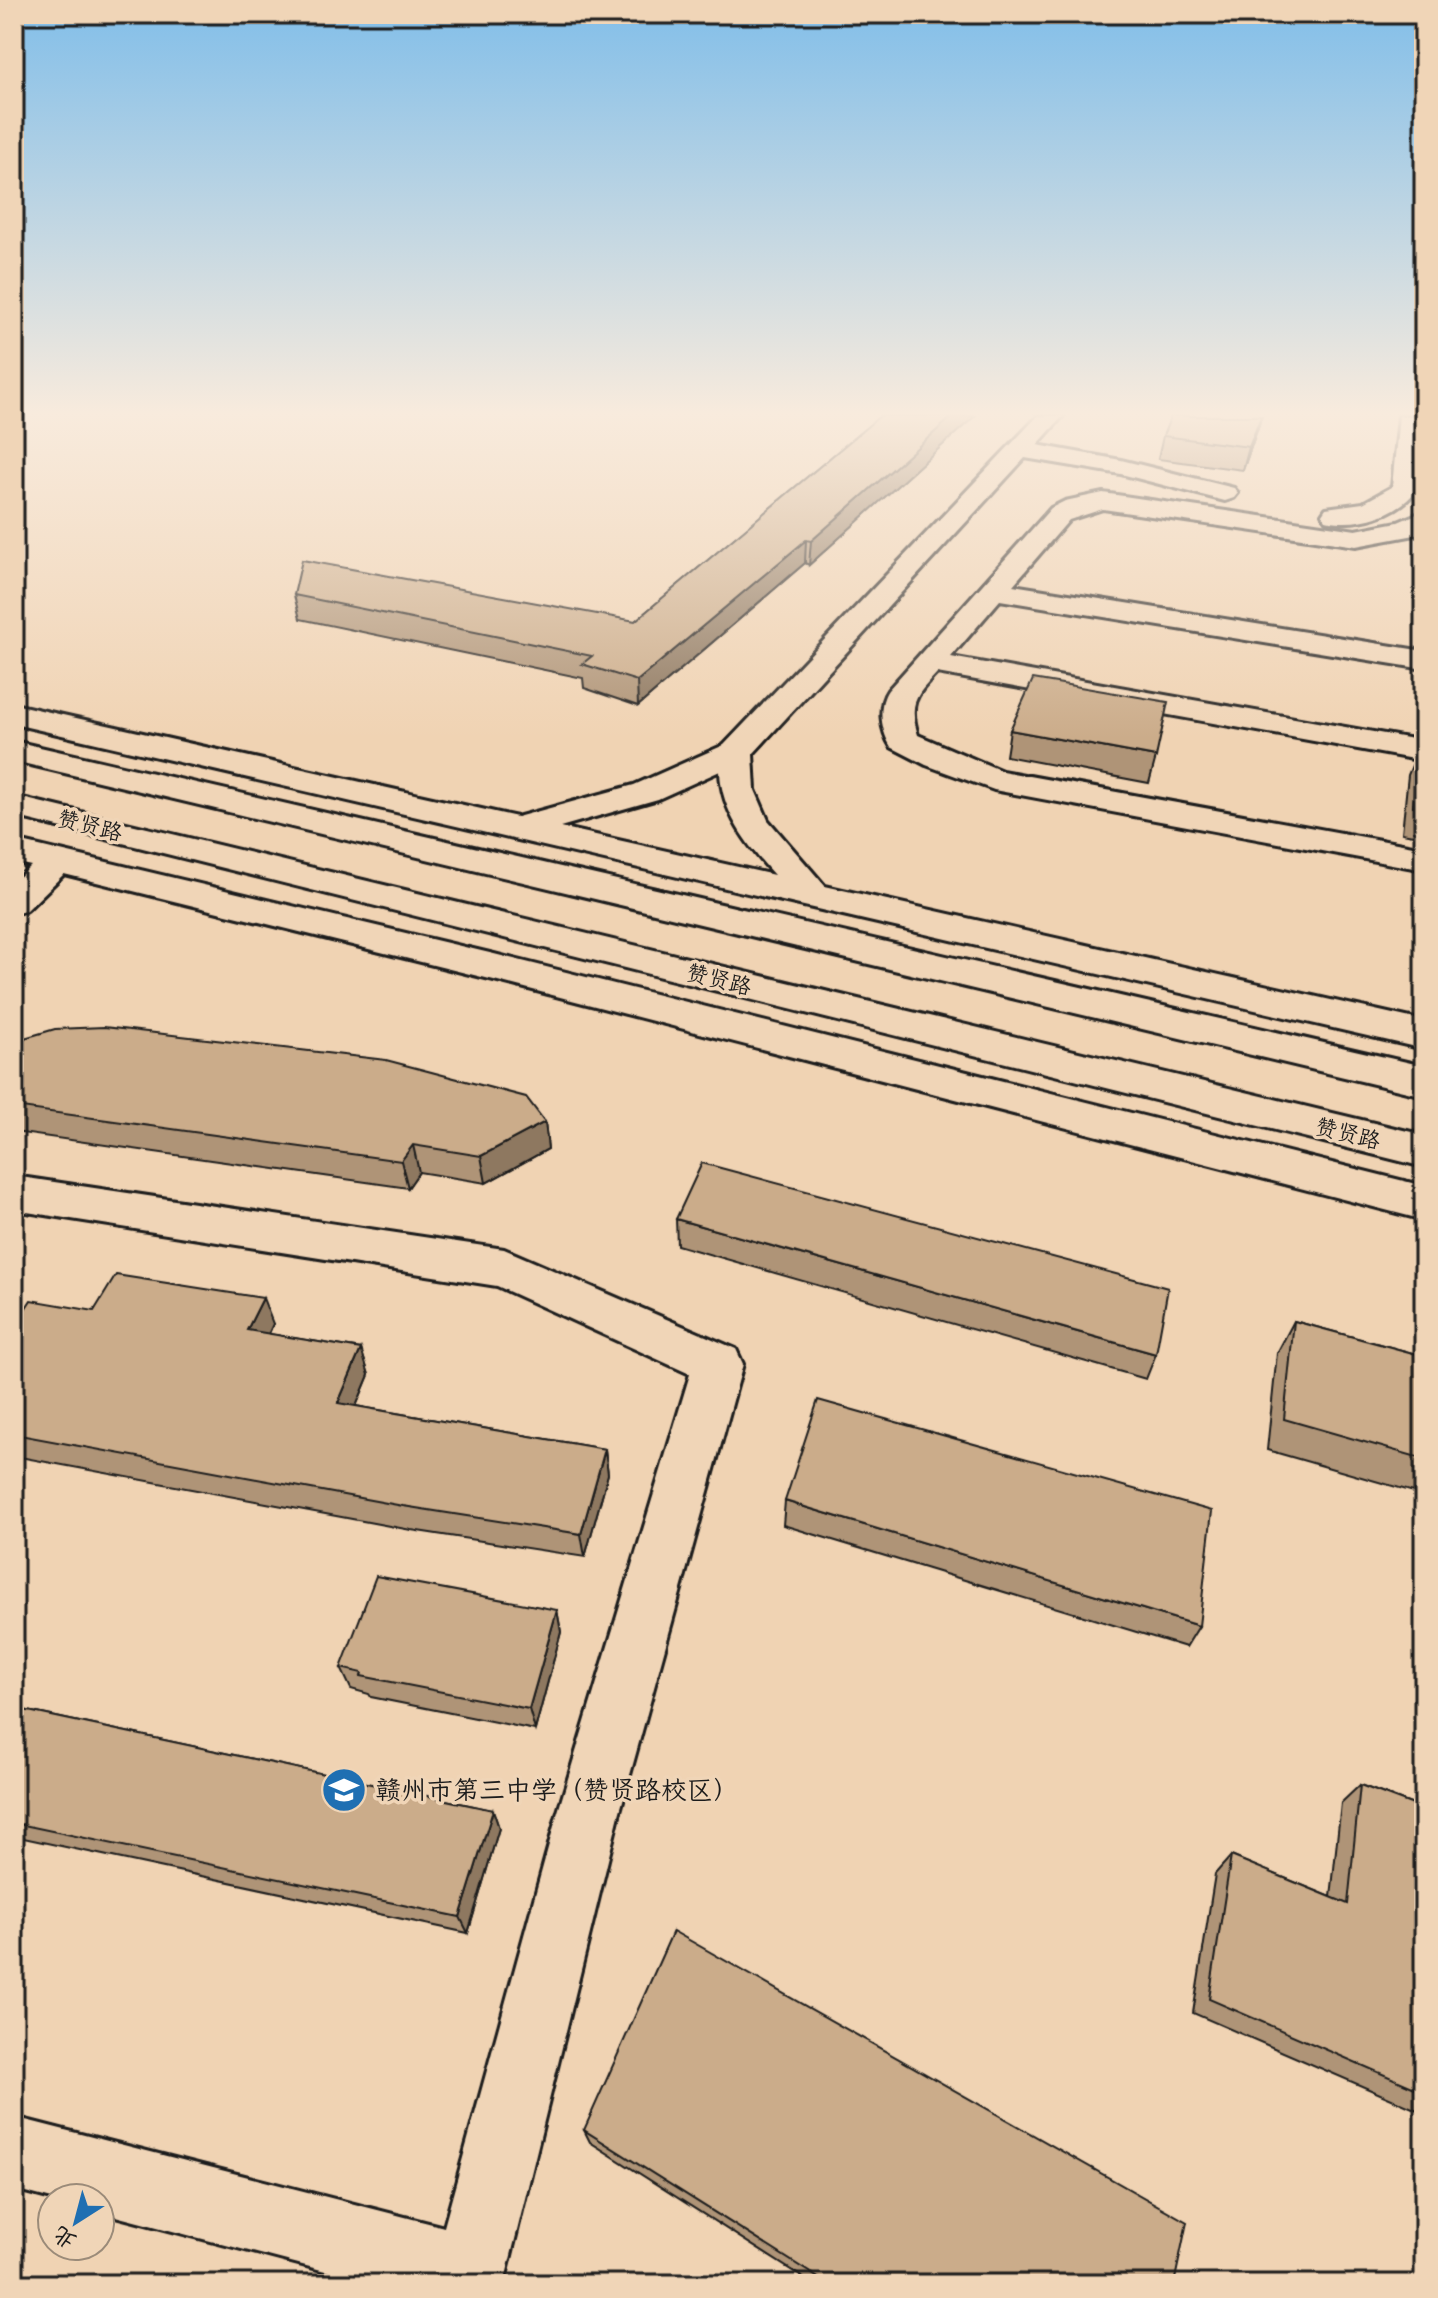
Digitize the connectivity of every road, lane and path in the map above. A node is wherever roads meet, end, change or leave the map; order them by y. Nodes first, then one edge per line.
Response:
1 (951, 523) edge
2 (1052, 523) edge
3 (1255, 523) edge
4 (1416, 523) edge
5 (993, 590) junction
6 (1424, 660) edge
7 (929, 662) junction
8 (14, 714) edge
9 (14, 751) edge
10 (1424, 751) edge
11 (736, 752) junction
12 (14, 806) edge
13 (516, 829) junction
14 (14, 851) edge
15 (1424, 859) edge
16 (57, 861) junction
17 (813, 896) junction
18 (14, 902) edge
19 (1424, 1035) edge
20 (1424, 1081) edge
21 (1424, 1151) edge
22 (14, 1193) edge
23 (1424, 1203) edge
24 (14, 2153) edge
25 (468, 2278) edge

1 - 11 street
2 - 5 street
3 - 4 street
5 - 6 street
5 - 7 street
7 - 10 street
7 - 15 street
8 - 13 street
9 - 20 street
11 - 13 street
11 - 17 street
12 - 21 street, 赞贤路
13 - 17 street
14 - 16 street
16 - 18 street
16 - 23 street
17 - 19 street
22 - 25 street
24 - 25 street

